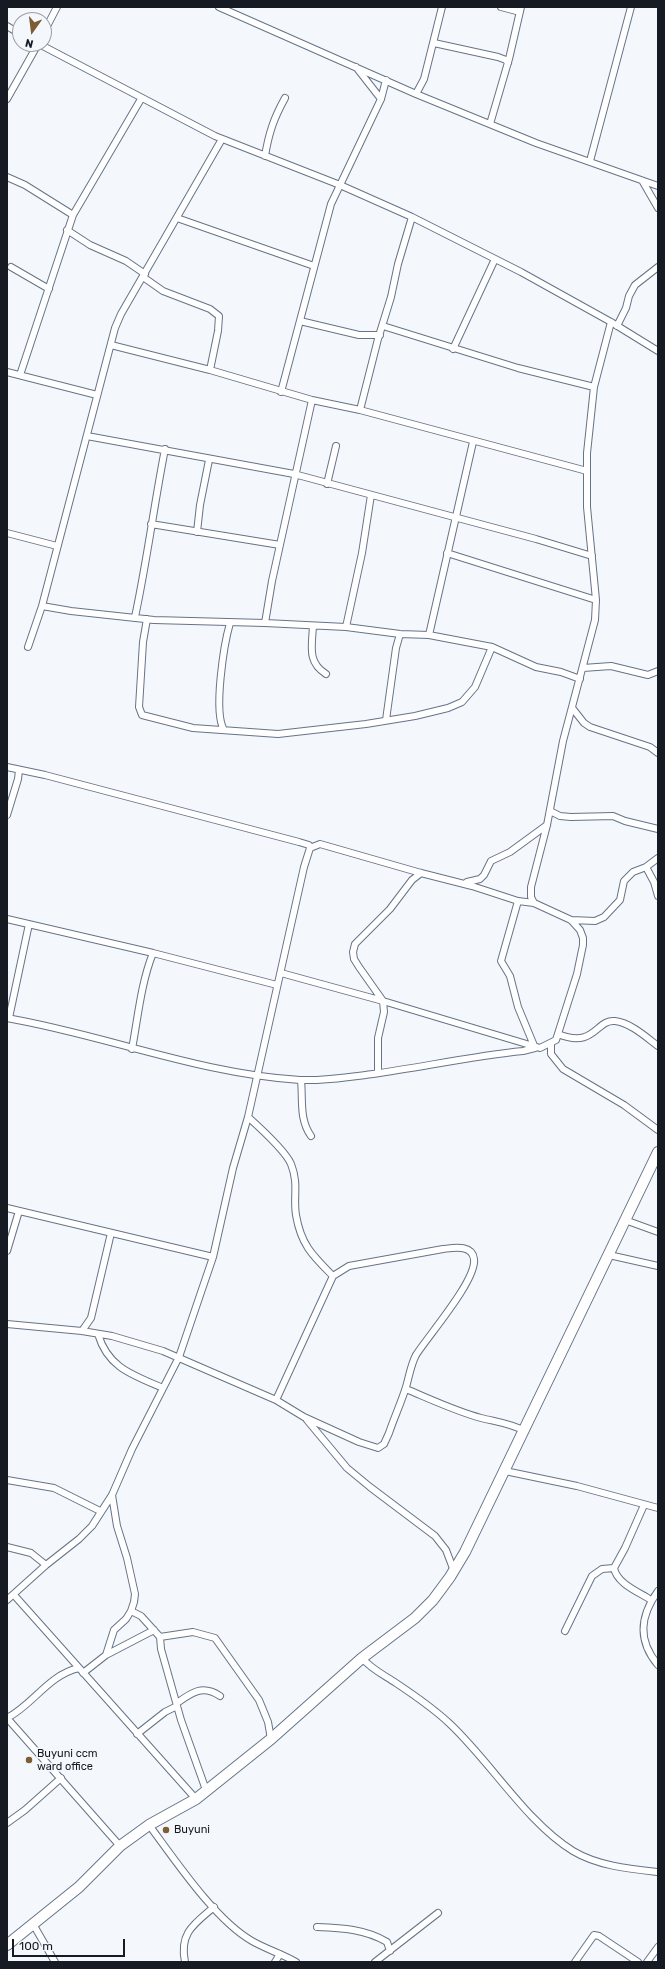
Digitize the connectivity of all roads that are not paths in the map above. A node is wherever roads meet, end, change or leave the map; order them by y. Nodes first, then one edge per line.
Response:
1 (57, 7) edge
2 (219, 7) edge
3 (442, 7) edge
4 (501, 7) edge
5 (631, 7) edge
6 (520, 9) edge
7 (52, 17) edge
8 (434, 43) junction
9 (52, 51) edge
10 (33, 52) edge
11 (508, 64) junction
12 (356, 67) junction
13 (386, 80) junction
14 (416, 94) junction
15 (285, 98) dead end
16 (7, 99) edge
17 (141, 99) junction
18 (381, 99) junction
19 (490, 124) junction
20 (222, 139) junction
21 (265, 156) junction
22 (590, 162) junction
23 (7, 177) edge
24 (643, 182) junction
25 (340, 185) junction
26 (658, 186) edge
27 (658, 208) edge
28 (73, 215) junction
29 (412, 217) junction
30 (177, 218) junction
31 (67, 230) junction
32 (495, 259) junction
33 (314, 266) junction
34 (11, 267) dead end
35 (658, 267) edge
36 (144, 275) junction
37 (49, 289) junction
38 (300, 321) junction
39 (611, 322) junction
40 (383, 326) junction
41 (617, 326) junction
42 (380, 335) junction
43 (111, 345) junction
44 (453, 349) junction
45 (658, 350) edge
46 (210, 370) junction
47 (7, 372) edge
48 (20, 375) junction
49 (594, 387) junction
50 (282, 392) junction
51 (97, 396) junction
52 (312, 400) junction
53 (360, 410) junction
54 (87, 436) junction
55 (474, 442) junction
56 (336, 446) dead end
57 (165, 449) junction
58 (209, 460) junction
59 (587, 471) junction
60 (294, 474) junction
61 (327, 484) junction
62 (371, 496) junction
63 (455, 518) junction
64 (150, 524) junction
65 (197, 532) junction
66 (7, 533) edge
67 (280, 545) junction
68 (57, 546) junction
69 (447, 553) junction
70 (592, 556) junction
71 (596, 600) junction
72 (42, 606) junction
73 (136, 617) junction
74 (147, 619) junction
75 (230, 623) junction
76 (265, 623) junction
77 (313, 626) junction
78 (346, 627) junction
79 (400, 634) junction
80 (429, 635) junction
81 (28, 647) dead end
82 (492, 647) junction
83 (583, 668) junction
84 (658, 671) edge
85 (326, 674) dead end
86 (580, 679) junction
87 (573, 709) junction
88 (386, 720) junction
89 (224, 730) junction
90 (658, 753) edge
91 (7, 767) edge
92 (19, 770) junction
93 (550, 811) junction
94 (7, 816) edge
95 (547, 825) junction
96 (658, 829) edge
97 (310, 848) junction
98 (658, 858) edge
99 (646, 867) junction
100 (421, 873) junction
101 (461, 882) junction
102 (658, 896) edge
103 (518, 901) junction
104 (534, 903) junction
105 (7, 919) edge
106 (572, 920) junction
107 (29, 924) junction
108 (153, 953) junction
109 (281, 973) junction
110 (277, 985) junction
111 (383, 1001) junction
112 (8, 1018) edge
113 (558, 1034) junction
114 (551, 1043) junction
115 (658, 1046) edge
116 (535, 1048) junction
117 (132, 1049) junction
118 (378, 1073) junction
119 (256, 1076) junction
120 (301, 1080) junction
121 (248, 1117) junction
122 (658, 1130) edge
123 (311, 1136) dead end
124 (658, 1152) edge
125 (7, 1208) edge
126 (19, 1211) junction
127 (624, 1220) junction
128 (658, 1232) edge
129 (112, 1233) junction
130 (7, 1251) edge
131 (609, 1255) junction
132 (213, 1257) junction
133 (658, 1266) edge
134 (333, 1276) junction
135 (7, 1324) edge
136 (82, 1330) junction
137 (98, 1334) junction
138 (179, 1357) junction
139 (163, 1388) junction
140 (406, 1389) junction
141 (276, 1400) junction
142 (304, 1417) junction
143 (525, 1431) junction
144 (505, 1471) junction
145 (7, 1480) edge
146 (112, 1495) junction
147 (644, 1505) junction
148 (658, 1508) edge
149 (100, 1511) junction
150 (7, 1547) edge
151 (46, 1565) junction
152 (614, 1568) junction
153 (454, 1571) junction
154 (658, 1591) edge
155 (14, 1595) junction
156 (7, 1600) edge
157 (651, 1600) junction
158 (131, 1611) junction
159 (154, 1630) junction
160 (565, 1631) dead end
161 (160, 1636) junction
162 (106, 1655) junction
163 (362, 1658) junction
164 (658, 1665) edge
165 (81, 1670) junction
166 (220, 1696) dead end
167 (177, 1705) junction
168 (7, 1718) edge
169 (137, 1734) junction
170 (271, 1739) junction
171 (61, 1778) junction
172 (206, 1790) junction
173 (196, 1799) junction
174 (7, 1823) edge
175 (149, 1825) junction
176 (120, 1846) junction
177 (658, 1872) edge
178 (214, 1907) junction
179 (438, 1913) dead end
180 (33, 1924) junction
181 (317, 1927) dead end
182 (7, 1945) edge
183 (658, 1947) edge
184 (390, 1951) junction
185 (280, 1954) junction
186 (55, 1962) edge
187 (185, 1962) edge
188 (275, 1962) edge
189 (296, 1962) edge
190 (375, 1962) edge
191 (575, 1962) edge
192 (638, 1962) edge
193 (647, 1962) edge

1 - 7 street
2 - 12 street
3 - 8 street
4 - 6 street
5 - 22 street
6 - 11 street
8 - 11 street
8 - 14 street
9 - 17 street
10 - 16 street
11 - 19 street
12 - 13 street
12 - 18 street
13 - 14 street
13 - 18 street
14 - 19 street
15 - 21 street
17 - 20 street
17 - 28 street
18 - 25 street
19 - 22 street
20 - 21 street
20 - 30 street
21 - 25 street
22 - 24 street
23 - 28 street
24 - 26 street
24 - 27 street
25 - 29 street
25 - 33 street
28 - 31 street
29 - 32 street
29 - 40 street
30 - 33 street
30 - 36 street
31 - 36 street
31 - 37 street
32 - 39 street
32 - 44 street
33 - 38 street
34 - 37 street
35 - 41 street
36 - 43 street
36 - 46 street
37 - 48 street
38 - 42 street
38 - 50 street
39 - 41 street
39 - 49 street
40 - 42 street
40 - 44 street
41 - 45 street
42 - 53 street
43 - 46 street
43 - 51 street
44 - 49 street
46 - 50 street
47 - 48 street
48 - 51 street
49 - 59 street
50 - 52 street
51 - 54 street
52 - 53 street
52 - 60 street
53 - 55 street
54 - 57 street
54 - 68 street
55 - 59 street
55 - 63 street
56 - 61 street
57 - 58 street
57 - 64 street
58 - 60 street
58 - 65 street
59 - 70 street
60 - 61 street
60 - 67 street
61 - 62 street
62 - 63 street
62 - 78 street
63 - 69 street
63 - 70 street
64 - 65 street
64 - 73 street
65 - 67 street
66 - 68 street
67 - 76 street
68 - 72 street
69 - 71 street
69 - 80 street
70 - 71 street
71 - 83 street
72 - 73 street
72 - 81 street
73 - 74 street
74 - 75 street
74 - 89 street
75 - 76 street
75 - 89 street
76 - 77 street
77 - 78 street
77 - 85 street
78 - 79 street
79 - 80 street
79 - 88 street
80 - 82 street
82 - 86 street
82 - 88 street
83 - 84 street
83 - 86 street
86 - 87 street
87 - 90 street
87 - 93 street
88 - 89 street
91 - 92 street
92 - 94 street
92 - 97 street
93 - 95 street
93 - 96 street
95 - 101 street
95 - 104 street
97 - 100 street
97 - 109 street
98 - 99 street
99 - 102 street
99 - 106 street
100 - 101 street
100 - 111 street
101 - 103 street
103 - 104 street
103 - 116 street
104 - 106 street
105 - 107 street
106 - 113 street
107 - 108 street
107 - 112 street
108 - 110 street
108 - 117 street
109 - 110 street
109 - 111 street
110 - 119 street
111 - 116 street
111 - 118 street
112 - 117 street
113 - 114 street
113 - 115 street
114 - 116 street
114 - 122 street
116 - 118 street
117 - 119 street
118 - 120 street
119 - 120 street
119 - 121 street
120 - 123 street
121 - 132 street
121 - 134 street
124 - 127 main road
125 - 126 street
126 - 129 street
126 - 130 street
127 - 128 street
127 - 131 main road
129 - 132 street
129 - 136 street
131 - 133 street
131 - 143 main road
132 - 138 street
134 - 140 street
134 - 141 street
135 - 136 street
136 - 137 street
137 - 138 street
137 - 139 street
138 - 139 street
138 - 141 street
139 - 146 street
140 - 142 street
140 - 143 street
141 - 142 street
142 - 153 street
143 - 144 main road
144 - 147 street
144 - 153 main road
145 - 149 street
146 - 149 street
146 - 158 street
147 - 148 street
147 - 152 street
149 - 151 street
150 - 151 street
151 - 155 street
152 - 157 street
152 - 160 street
153 - 163 main road
154 - 157 street
155 - 156 street
155 - 165 street
157 - 164 street
158 - 159 street
158 - 162 street
159 - 161 street
159 - 162 street
161 - 167 street
161 - 170 street
162 - 165 street
163 - 170 main road
163 - 177 street
165 - 168 street
165 - 169 street
166 - 167 street
167 - 169 street
167 - 172 street
168 - 171 street
169 - 173 street
170 - 172 main road
171 - 174 street
171 - 176 street
172 - 173 main road
173 - 175 main road
175 - 176 main road
175 - 178 street
176 - 180 main road
178 - 185 street
178 - 187 street
179 - 184 street
180 - 182 main road
180 - 186 street
181 - 184 street
183 - 193 street
184 - 190 street
185 - 188 street
185 - 189 street
191 - 192 street

